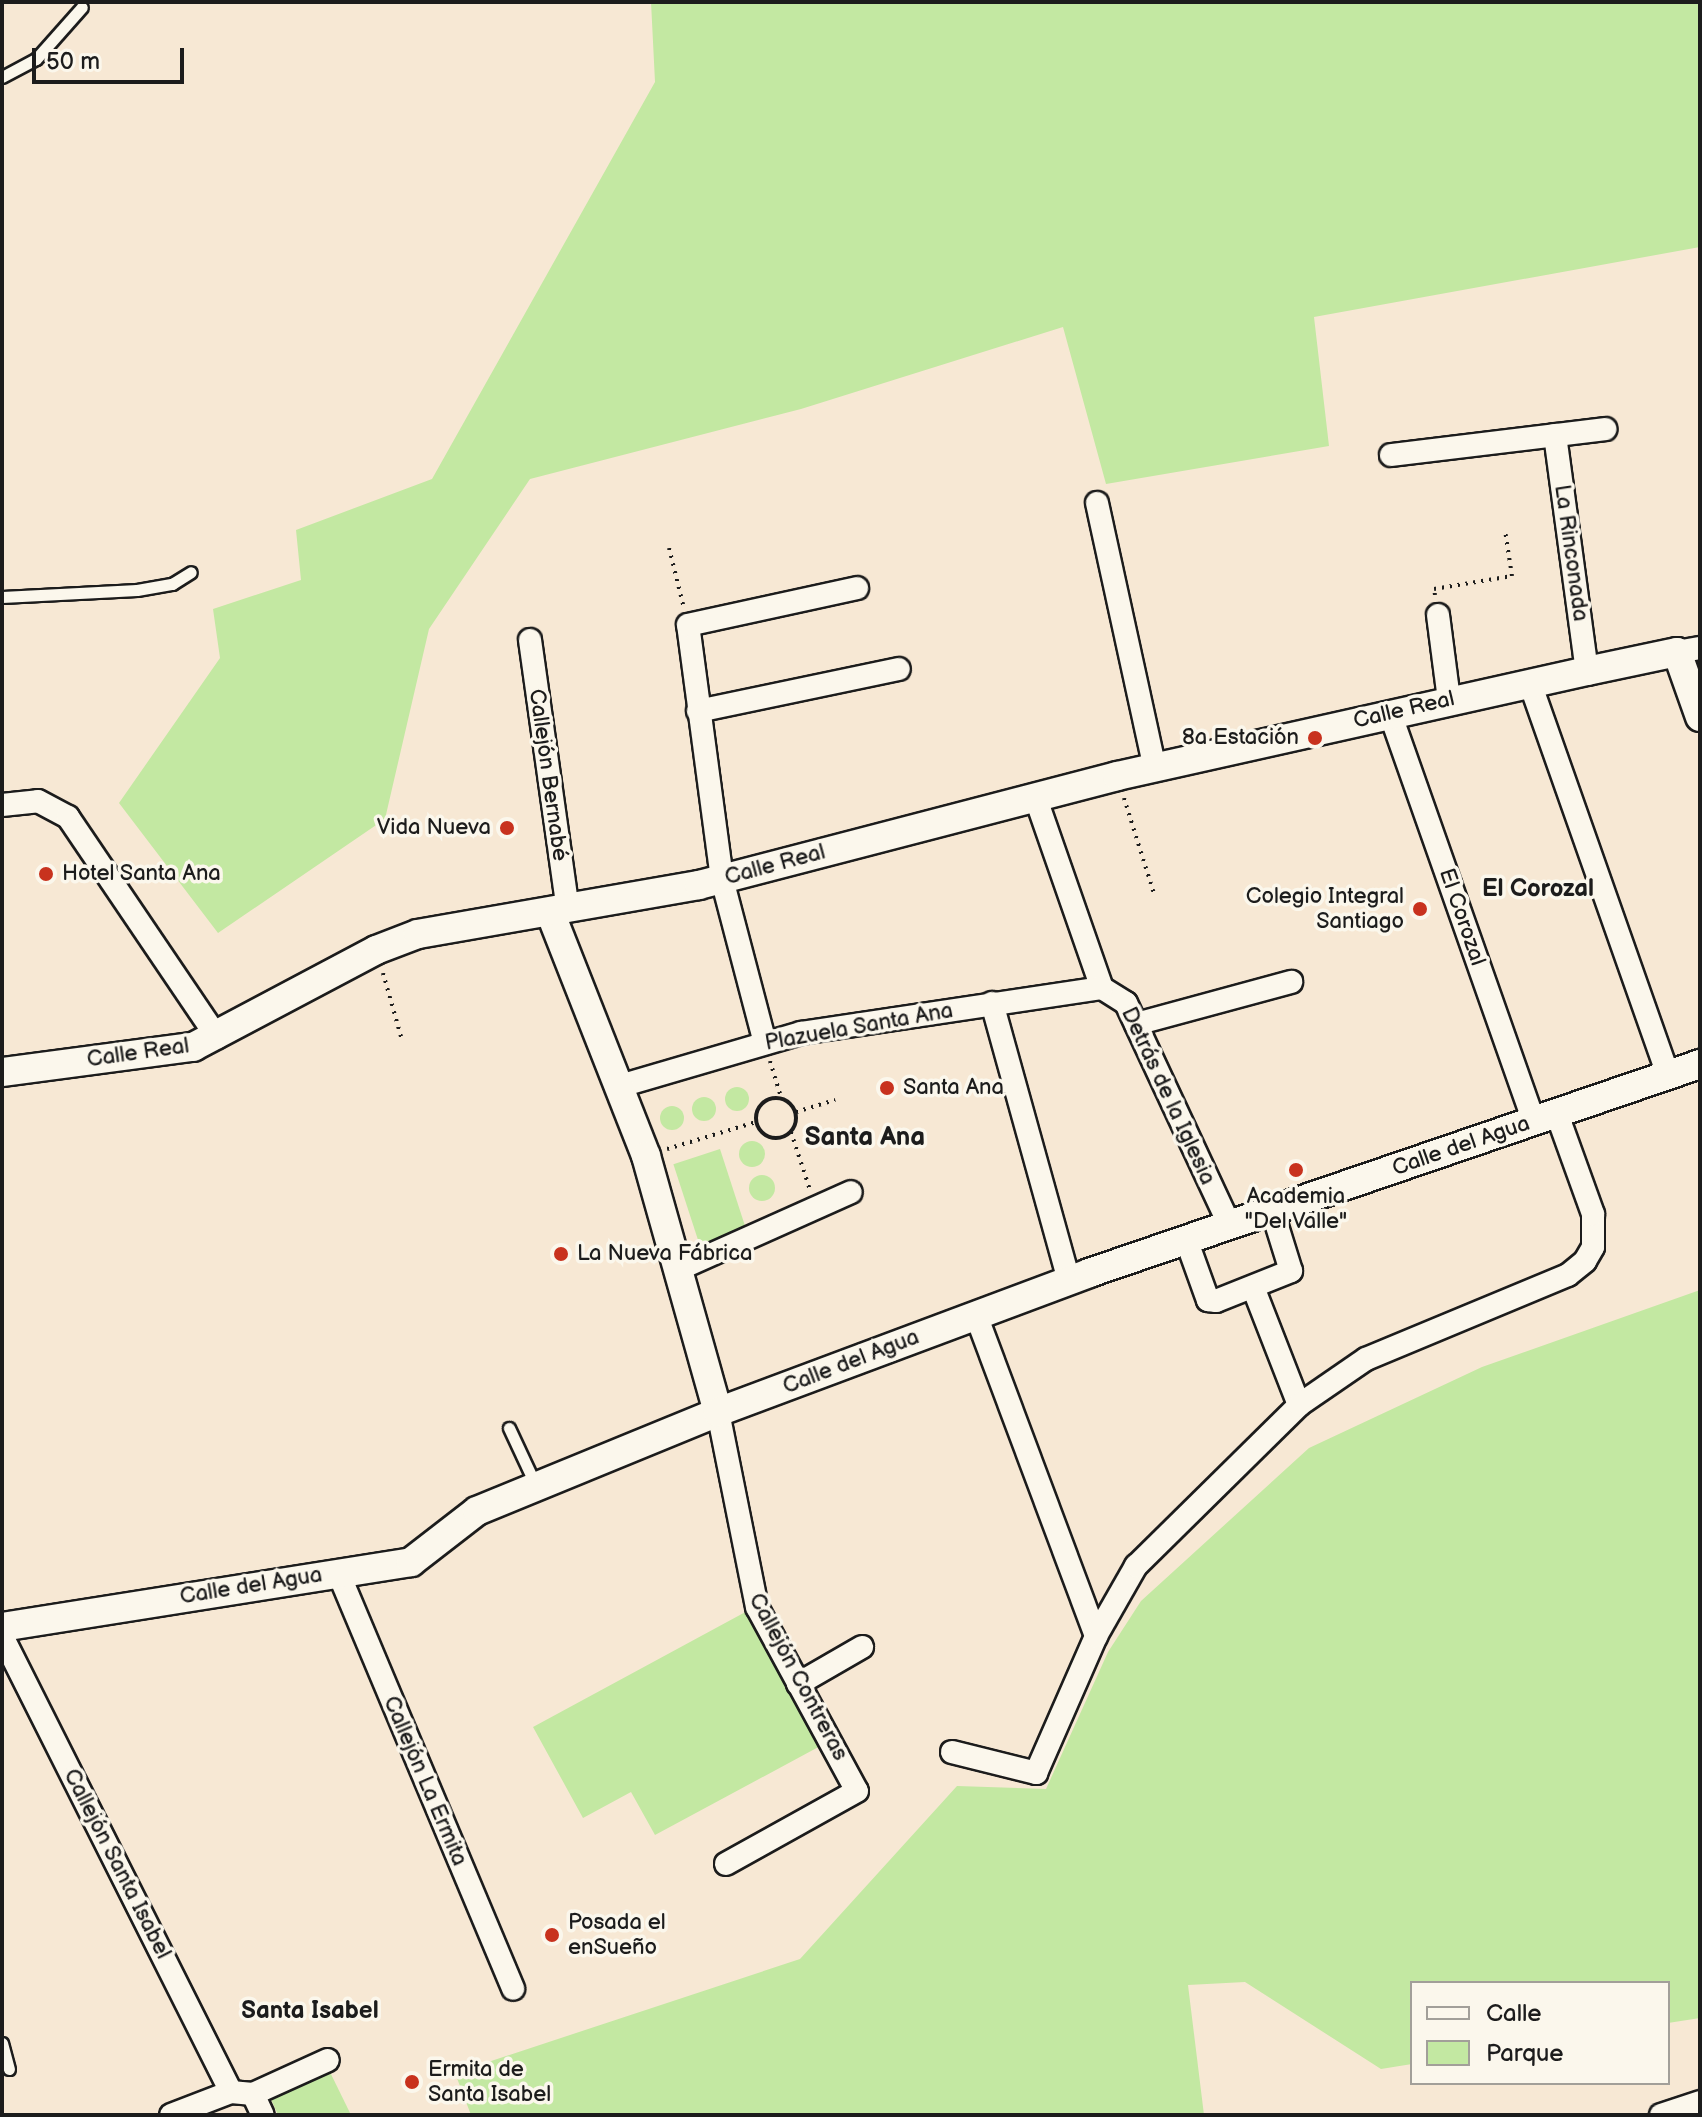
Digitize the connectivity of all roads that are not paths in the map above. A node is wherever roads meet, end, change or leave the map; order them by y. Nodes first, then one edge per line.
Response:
1 (82, 7) dead end
2 (2, 77) edge
3 (1605, 429) dead end
4 (1555, 435) junction
5 (1391, 455) dead end
6 (1097, 503) dead end
7 (191, 572) dead end
8 (857, 588) dead end
9 (2, 597) edge
10 (1438, 615) road end
11 (530, 640) dead end
12 (1688, 650) edge
13 (899, 669) dead end
14 (1574, 674) junction
15 (1530, 683) junction
16 (1449, 700) junction
17 (698, 711) junction
18 (1390, 713) junction
19 (1700, 717) edge
20 (1155, 768) junction
21 (1035, 796) junction
22 (2, 805) edge
23 (722, 879) junction
24 (559, 911) junction
25 (1291, 982) dead end
26 (1102, 988) junction
27 (992, 1003) junction
28 (1136, 1024) junction
29 (217, 1037) junction
30 (765, 1043) junction
31 (1700, 1064) edge
32 (2, 1072) edge
33 (1668, 1075) junction
34 (620, 1086) junction
35 (1545, 1118) junction
36 (851, 1192) dead end
37 (1272, 1210) junction
38 (1229, 1224) junction
39 (1186, 1239) junction
40 (679, 1269) junction
41 (1069, 1281) junction
42 (1253, 1287) junction
43 (976, 1315) junction
44 (1299, 1405) junction
45 (718, 1412) junction
46 (509, 1428) dead end
47 (536, 1487) junction
48 (338, 1572) junction
49 (2, 1627) edge
50 (2, 1636) edge
51 (1096, 1636) junction
52 (862, 1647) dead end
53 (798, 1684) junction
54 (952, 1752) dead end
55 (726, 1864) dead end
56 (513, 1989) dead end
57 (2, 2043) edge
58 (328, 2060) dead end
59 (9, 2069) dead end
60 (242, 2093) junction
61 (1700, 2102) edge
62 (171, 2115) edge
63 (263, 2115) edge
64 (1661, 2115) edge

1 - 2 lane
3 - 4 street
4 - 5 street
4 - 14 street, La Rinconada
6 - 20 street
7 - 9 lane
8 - 17 street
10 - 16 street
11 - 24 street, Callejón Bernabé
12 - 14 street
12 - 19 street
13 - 17 street
14 - 15 street, Calle Real
15 - 16 street, Calle Real
15 - 33 street
16 - 18 street, Calle Real
17 - 23 street
18 - 20 street, Calle Real
18 - 35 street, El Corozal
20 - 21 street, Calle Real
21 - 23 street, Calle Real
21 - 26 street, Detrás de la Iglesia
22 - 29 street
23 - 24 street, Calle Real
23 - 30 street
24 - 29 street, Calle Real
24 - 34 street
25 - 28 street
26 - 27 street, Plazuela Santa Ana
26 - 28 street, Detrás de la Iglesia
27 - 30 street, Plazuela Santa Ana
27 - 41 street
28 - 38 street, Detrás de la Iglesia
29 - 32 street, Calle Real
30 - 34 street, Plazuela Santa Ana
31 - 33 street, Calle del Agua
33 - 35 street, Calle del Agua
34 - 40 street
35 - 37 street, Calle del Agua
35 - 44 street, El Corozal
36 - 40 street
37 - 38 street, Calle del Agua
37 - 42 street
38 - 39 street, Calle del Agua
39 - 41 street, Calle del Agua
39 - 42 street
40 - 45 street
41 - 43 street, Calle del Agua
42 - 44 street
43 - 45 street, Calle del Agua
43 - 51 street
44 - 51 street
45 - 47 street, Calle del Agua
45 - 53 street, Callejón Contreras
46 - 47 lane
47 - 48 street, Calle del Agua
48 - 49 street, Calle del Agua
48 - 56 street, Callejón La Ermita
50 - 60 street, Callejón Santa Isabel
51 - 54 street
52 - 53 street
53 - 55 street, Callejón Contreras
57 - 59 lane
58 - 60 street
60 - 62 street
60 - 63 street, Callejón Santa Isabel
61 - 64 street

